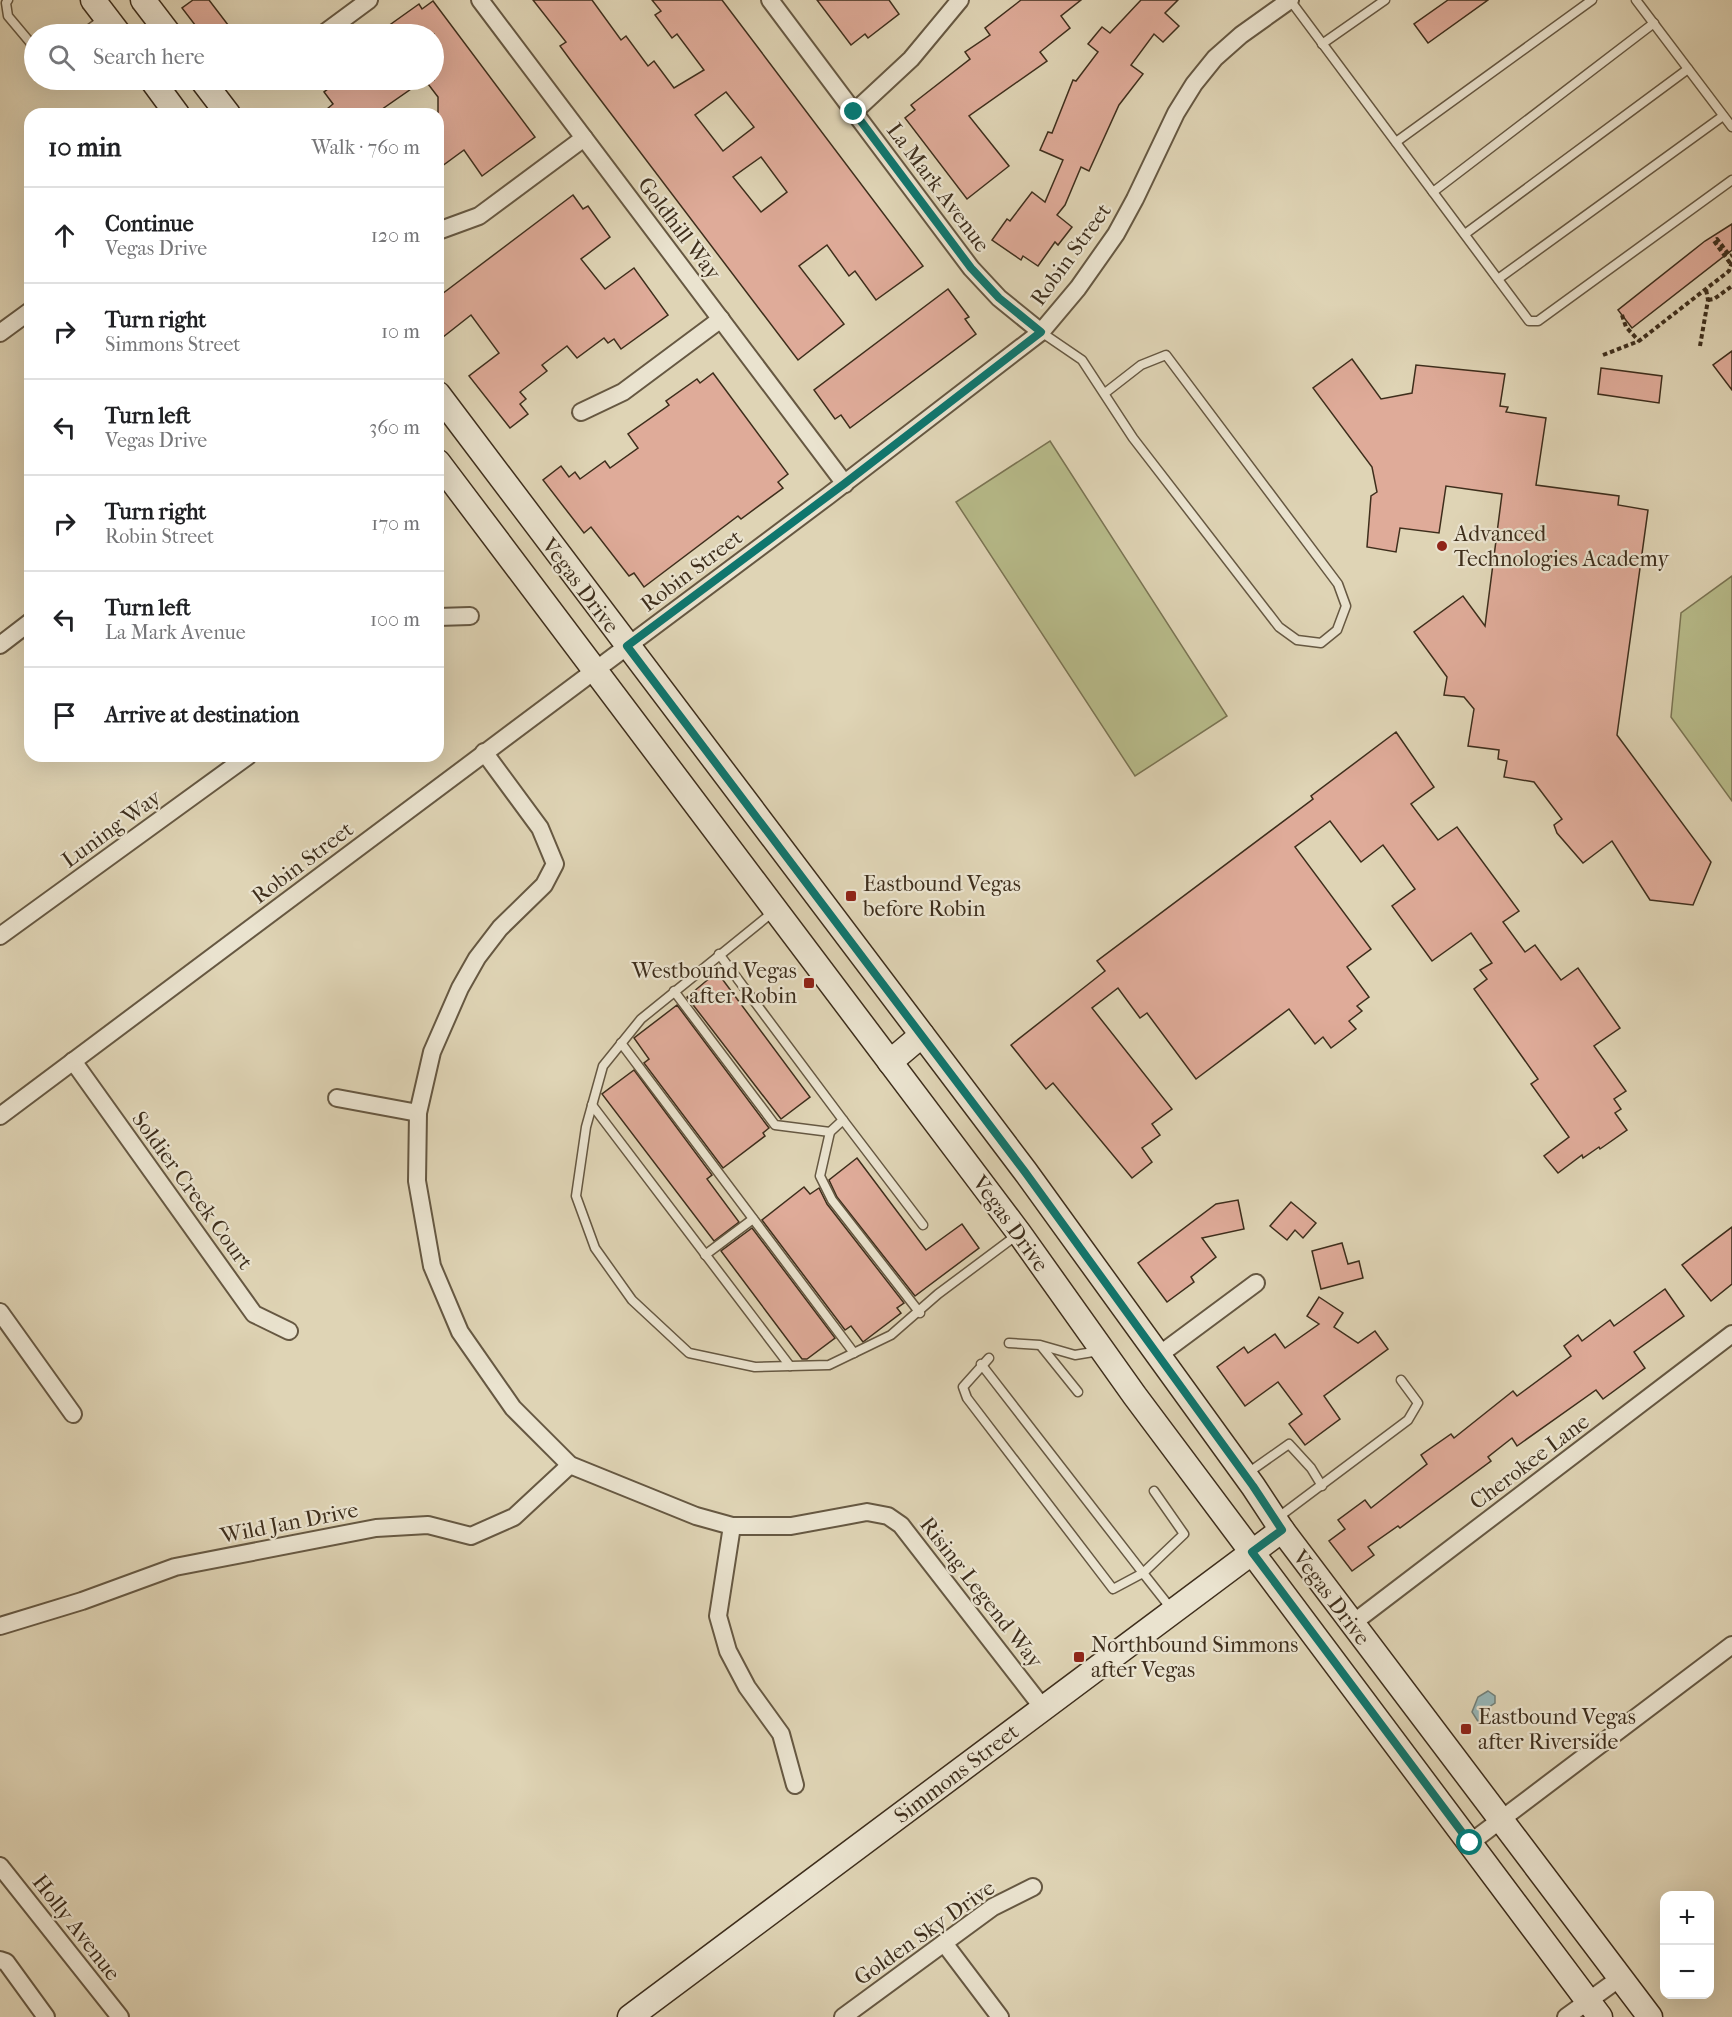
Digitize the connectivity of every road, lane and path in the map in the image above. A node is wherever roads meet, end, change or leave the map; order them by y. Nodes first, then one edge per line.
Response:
1 (8, 0) edge
2 (143, 0) edge
3 (369, 0) edge
4 (480, 0) edge
5 (770, 0) edge
6 (960, 0) edge
7 (1290, 0) edge
8 (1385, 0) edge
9 (1592, 0) edge
10 (1636, 0) edge
11 (1654, 23) junction
12 (161, 24) edge
13 (337, 24) edge
14 (24, 35) edge
15 (1323, 44) junction
16 (1688, 69) junction
17 (159, 90) edge
18 (210, 90) edge
19 (173, 108) edge
20 (223, 108) edge
21 (854, 112) junction
22 (1723, 116) junction
23 (1732, 128) edge
24 (584, 138) junction
25 (1396, 142) junction
26 (1732, 180) edge
27 (1433, 192) junction
28 (444, 229) edge
29 (1465, 234) junction
30 (1732, 255) edge
31 (1731, 263) edge
32 (1498, 279) junction
33 (1732, 286) edge
34 (1706, 289) junction
35 (1708, 300) junction
36 (24, 315) edge
37 (1622, 315) dead end
38 (721, 319) junction
39 (1041, 332) junction
40 (0, 333) edge
41 (1639, 341) junction
42 (1700, 346) dead end
43 (1603, 355) dead end
44 (1105, 393) junction
45 (444, 402) edge
46 (581, 412) dead end
47 (444, 470) edge
48 (844, 484) junction
49 (470, 616) dead end
50 (444, 617) edge
51 (24, 627) edge
52 (0, 645) edge
53 (627, 646) junction
54 (595, 670) junction
55 (484, 753) junction
56 (240, 762) edge
57 (775, 910) junction
58 (0, 936) edge
59 (719, 954) junction
60 (674, 991) junction
61 (922, 1035) junction
62 (621, 1043) junction
63 (73, 1061) junction
64 (890, 1062) junction
65 (337, 1098) dead end
66 (592, 1105) junction
67 (418, 1113) junction
68 (0, 1116) edge
69 (843, 1120) junction
70 (830, 1132) junction
71 (753, 1219) junction
72 (923, 1224) dead end
73 (1019, 1233) junction
74 (705, 1255) junction
75 (1256, 1283) dead end
76 (0, 1312) edge
77 (920, 1312) junction
78 (289, 1331) dead end
79 (1732, 1334) edge
80 (1009, 1343) dead end
81 (1040, 1345) junction
82 (1102, 1351) junction
83 (854, 1353) junction
84 (1159, 1356) junction
85 (790, 1366) junction
86 (1401, 1380) dead end
87 (1078, 1392) dead end
88 (73, 1414) dead end
89 (570, 1465) junction
90 (1245, 1475) junction
91 (1322, 1486) junction
92 (1154, 1491) dead end
93 (1279, 1525) junction
94 (732, 1526) junction
95 (1252, 1552) junction
96 (1143, 1573) junction
97 (1173, 1611) junction
98 (1353, 1623) junction
99 (0, 1626) edge
100 (1732, 1645) edge
101 (1043, 1708) junction
102 (795, 1785) dead end
103 (1502, 1820) junction
104 (1470, 1843) junction
105 (0, 1866) edge
106 (1033, 1887) dead end
107 (944, 1943) junction
108 (0, 1960) edge
109 (1620, 1978) junction
110 (1594, 2009) edge
111 (46, 2017) edge
112 (120, 2017) edge
113 (630, 2017) edge
114 (843, 2017) edge
115 (1000, 2017) edge
116 (1566, 2017) edge
117 (1650, 2017) edge

1 - 14 lane
2 - 12 main road
3 - 13 street
4 - 24 street, Goldhill Way
5 - 21 street, La Mark Avenue
6 - 21 street
7 - 15 lane
7 - 39 street, Robin Street
8 - 15 lane
9 - 25 lane
10 - 11 lane
11 - 16 lane
11 - 27 lane
15 - 25 lane
16 - 22 lane
16 - 29 lane
17 - 19 main road
18 - 20 main road
21 - 39 street, La Mark Avenue
22 - 23 lane
22 - 32 lane
24 - 28 street
24 - 38 street, Goldhill Way
25 - 27 lane
26 - 32 lane
27 - 29 lane
29 - 32 lane
30 - 31 path
31 - 34 path
33 - 35 path
34 - 35 path
34 - 41 path
35 - 42 path
36 - 40 street
37 - 41 path
38 - 46 street
38 - 48 street, Goldhill Way
39 - 44 lane
39 - 48 street, Robin Street
41 - 43 path
44 - 44 lane
45 - 53 main road, Vegas Drive
47 - 54 main road, Vegas Drive
48 - 53 street, Robin Street
49 - 50 street
51 - 52 street
53 - 54 street, Robin Street
53 - 61 main road, Vegas Drive
54 - 55 street, Robin Street
54 - 57 main road, Vegas Drive
55 - 63 street, Robin Street
55 - 67 street, Rising Legend Way
56 - 58 street, Luning Way
57 - 59 lane
57 - 64 main road, Vegas Drive
59 - 60 lane
59 - 69 lane
60 - 62 lane
60 - 70 lane
61 - 64 main road
61 - 84 main road, Vegas Drive
62 - 66 lane
62 - 71 lane
63 - 68 street, Robin Street
63 - 78 street, Soldier Creek Court
64 - 73 main road, Vegas Drive
65 - 67 street
66 - 74 lane
66 - 85 lane
67 - 89 street, Rising Legend Way
69 - 70 lane
69 - 72 lane
70 - 77 lane
71 - 74 lane
71 - 83 lane
73 - 77 lane
73 - 82 main road, Vegas Drive
74 - 85 lane
75 - 84 street
76 - 88 street
77 - 83 lane
79 - 98 street, Cherokee Lane
80 - 81 lane
81 - 82 lane
81 - 87 lane
82 - 95 main road, Vegas Drive
83 - 85 lane
84 - 90 main road, Vegas Drive
86 - 91 lane
89 - 94 street, Rising Legend Way
89 - 99 street, Wild Jan Drive
90 - 91 lane
90 - 93 main road, Vegas Drive
91 - 93 lane
92 - 96 lane
93 - 95 main road, Simmons Street
93 - 98 main road, Vegas Drive
94 - 101 street, Rising Legend Way
94 - 102 street
95 - 97 main road, Simmons Street
95 - 104 main road, Vegas Drive
96 - 96 lane
96 - 97 lane
97 - 101 main road, Simmons Street
98 - 103 main road, Vegas Drive
100 - 103 street
101 - 113 main road, Simmons Street
103 - 104 street
103 - 109 main road, Vegas Drive
104 - 110 main road, Vegas Drive
105 - 112 street, Holly Avenue
106 - 107 street, Golden Sky Drive
107 - 114 street, Golden Sky Drive
107 - 115 street
108 - 111 street
109 - 110 street
109 - 117 main road, Vegas Drive
110 - 116 street

